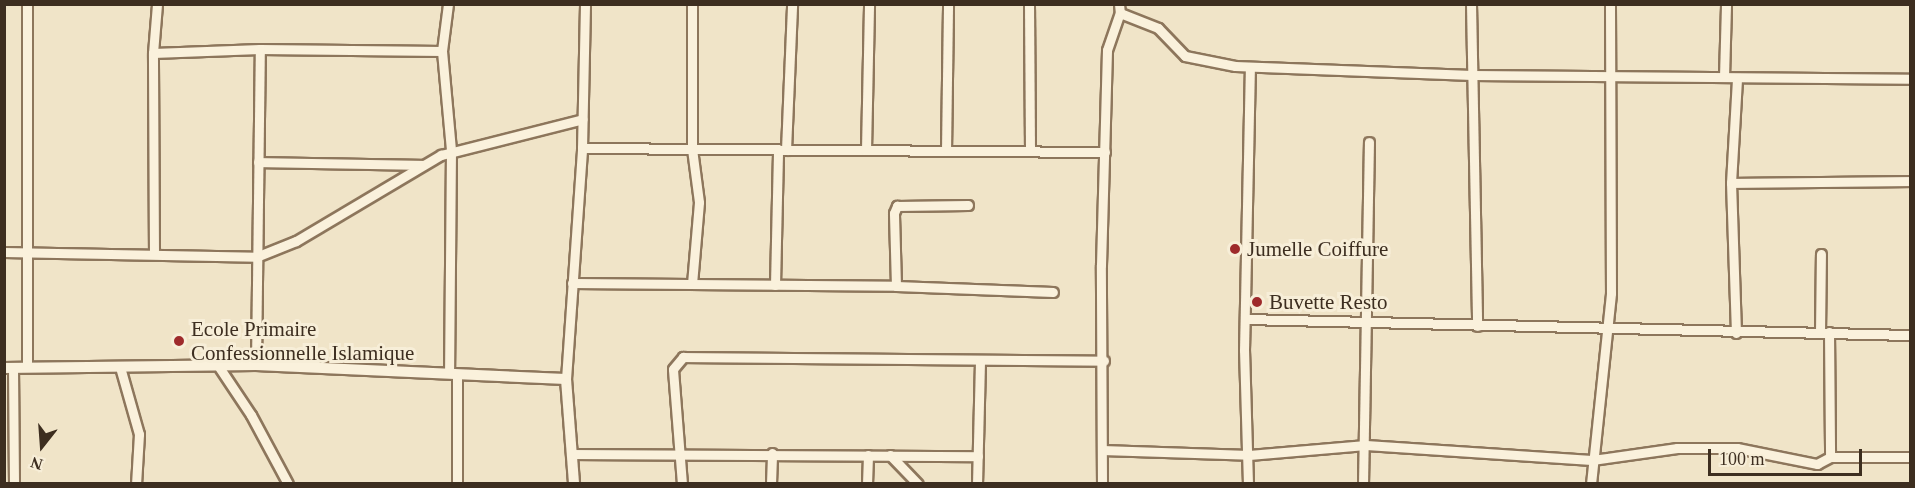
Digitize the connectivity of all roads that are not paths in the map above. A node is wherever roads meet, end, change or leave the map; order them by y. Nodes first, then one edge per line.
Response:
1 (27, 4) edge
2 (157, 4) edge
3 (448, 4) edge
4 (585, 4) edge
5 (692, 4) edge
6 (792, 4) edge
7 (869, 4) edge
8 (948, 4) edge
9 (1029, 4) edge
10 (1471, 4) edge
11 (1610, 4) edge
12 (1726, 4) edge
13 (1119, 9) edge
14 (260, 49) junction
15 (442, 51) junction
16 (153, 53) junction
17 (1250, 68) junction
18 (1472, 75) junction
19 (1612, 76) junction
20 (1724, 77) junction
21 (1737, 78) junction
22 (1911, 79) edge
23 (583, 119) junction
24 (1369, 142) dead end
25 (582, 148) junction
26 (692, 149) junction
27 (782, 149) junction
28 (451, 150) junction
29 (866, 150) junction
30 (946, 151) junction
31 (1030, 151) junction
32 (1105, 152) junction
33 (258, 162) junction
34 (423, 165) junction
35 (1911, 181) edge
36 (1731, 183) junction
37 (968, 205) dead end
38 (4, 252) edge
39 (27, 252) junction
40 (154, 254) junction
41 (1821, 254) dead end
42 (256, 257) junction
43 (572, 283) junction
44 (692, 284) junction
45 (775, 285) junction
46 (896, 286) junction
47 (1053, 292) dead end
48 (1245, 319) junction
49 (1365, 322) junction
50 (1477, 326) junction
51 (1606, 327) junction
52 (1825, 332) junction
53 (1736, 333) junction
54 (1911, 335) edge
55 (980, 360) junction
56 (1104, 361) junction
57 (217, 364) junction
58 (256, 364) junction
59 (27, 367) junction
60 (120, 367) junction
61 (9, 368) edge
62 (453, 374) junction
63 (566, 379) junction
64 (1366, 446) junction
65 (1102, 450) junction
66 (772, 453) junction
67 (573, 454) junction
68 (868, 455) junction
69 (890, 455) junction
70 (1249, 455) junction
71 (683, 456) junction
72 (978, 456) junction
73 (1830, 457) junction
74 (1911, 457) edge
75 (1592, 460) junction
76 (14, 483) edge
77 (136, 483) edge
78 (288, 483) edge
79 (457, 483) edge
80 (574, 483) edge
81 (682, 483) edge
82 (771, 483) edge
83 (867, 483) edge
84 (918, 483) edge
85 (977, 483) edge
86 (1102, 483) edge
87 (1248, 483) edge
88 (1363, 483) edge
89 (1591, 483) edge

1 - 39 street
2 - 16 street
3 - 15 street
4 - 23 street
5 - 26 street
6 - 27 street
7 - 29 street
8 - 30 street
9 - 31 street
10 - 18 street
11 - 19 street
12 - 20 street
13 - 17 street
13 - 32 street
14 - 15 street
14 - 16 street
14 - 33 street
15 - 28 street
16 - 40 street
17 - 18 street
17 - 48 street
18 - 19 street
18 - 50 street
19 - 20 street
19 - 51 street
20 - 21 street
21 - 22 street
21 - 36 street
23 - 25 street
23 - 28 street
24 - 49 street
25 - 26 street
25 - 43 street
26 - 27 street
26 - 44 street
27 - 29 street
27 - 45 street
28 - 34 street
28 - 62 street
29 - 30 street
30 - 31 street
31 - 32 street
32 - 56 street
33 - 34 street
33 - 42 street
34 - 42 street
35 - 36 street
36 - 53 street
37 - 46 street
38 - 39 street
39 - 40 street
39 - 59 street
40 - 42 street
41 - 52 street
42 - 58 street
43 - 44 street
43 - 63 street
44 - 45 street
45 - 46 street
46 - 47 street
48 - 49 street
48 - 70 street
49 - 50 street
49 - 64 street
50 - 51 street
51 - 53 street
51 - 75 street
52 - 53 street
52 - 54 street
52 - 73 street
55 - 56 street
55 - 71 street
55 - 72 street
56 - 65 street
57 - 58 street
57 - 60 street
57 - 78 street
58 - 62 street
59 - 60 street
59 - 61 street
60 - 77 street
61 - 76 street
62 - 63 street
62 - 79 street
63 - 67 street
64 - 70 street
64 - 75 street
64 - 88 street
65 - 70 street
65 - 86 street
66 - 68 street
66 - 71 street
66 - 82 street
67 - 71 street
67 - 80 street
68 - 69 street
68 - 83 street
69 - 72 street
69 - 84 street
70 - 87 street
71 - 81 street
72 - 85 street
73 - 74 street
73 - 75 street
75 - 89 street

